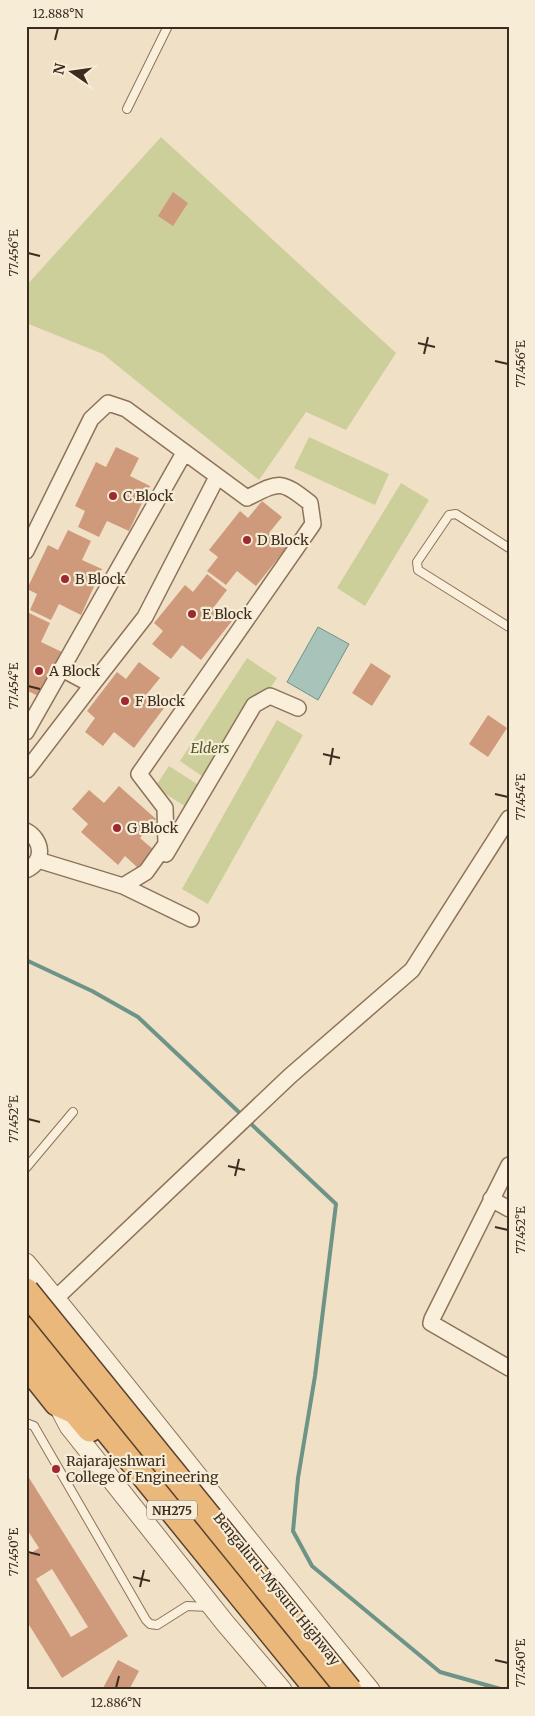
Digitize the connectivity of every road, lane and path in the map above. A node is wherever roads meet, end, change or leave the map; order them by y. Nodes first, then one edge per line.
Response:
1 (168, 26) edge
2 (127, 109) dead end
3 (184, 453) junction
4 (217, 477) junction
5 (509, 548) edge
6 (26, 551) edge
7 (509, 627) edge
8 (62, 669) junction
9 (92, 684) junction
10 (298, 708) dead end
11 (26, 732) edge
12 (27, 771) edge
13 (509, 818) edge
14 (26, 831) edge
15 (38, 860) junction
16 (26, 870) edge
17 (146, 872) junction
18 (123, 886) junction
19 (191, 919) dead end
20 (73, 1112) dead end
21 (509, 1165) edge
22 (26, 1168) edge
23 (492, 1199) junction
24 (509, 1209) edge
25 (26, 1263) edge
26 (26, 1278) edge
27 (26, 1291) edge
28 (55, 1299) junction
29 (26, 1330) edge
30 (26, 1364) edge
31 (509, 1368) edge
32 (26, 1423) edge
33 (224, 1614) junction
34 (351, 1680) edge
35 (282, 1690) edge
36 (301, 1690) edge
37 (318, 1690) edge
38 (327, 1690) edge
39 (370, 1690) edge

1 - 2 lane
3 - 4 street
3 - 6 street
3 - 8 street
4 - 9 street
4 - 17 street
5 - 7 lane
8 - 9 street
8 - 11 street
9 - 12 street
10 - 17 street
13 - 28 street
14 - 15 street
15 - 16 street
15 - 18 street
17 - 18 street
18 - 19 street
20 - 22 lane
21 - 23 street
23 - 24 street
23 - 31 street
25 - 28 street, NH275
26 - 34 highway, Bengaluru-Mysuru Highway / NH275
27 - 34 highway, NH275, bridge
28 - 34 street, NH275
29 - 37 highway, NH275
30 - 33 highway, NH275
32 - 33 lane
33 - 35 street, NH275
33 - 36 highway, NH275
34 - 38 highway
34 - 39 street, NH275

